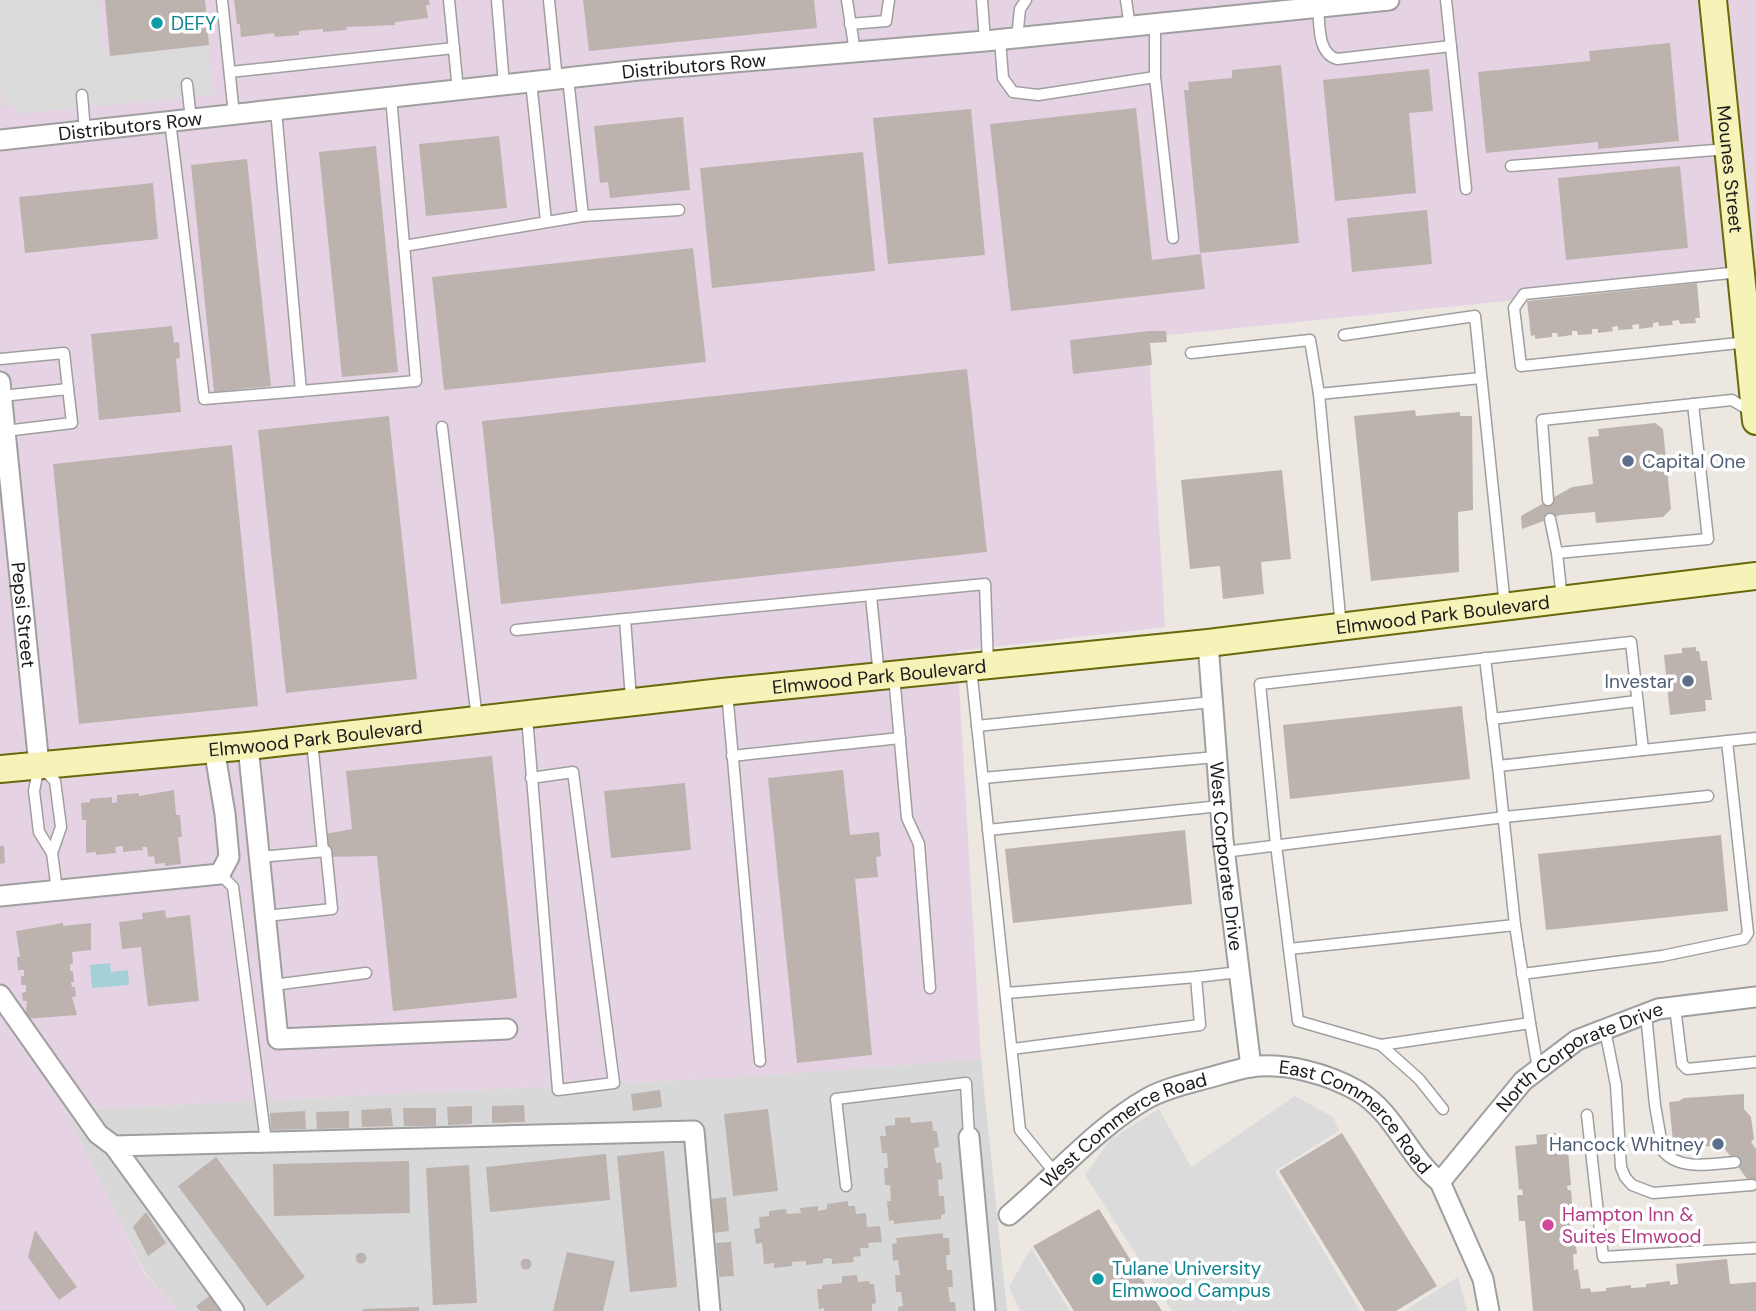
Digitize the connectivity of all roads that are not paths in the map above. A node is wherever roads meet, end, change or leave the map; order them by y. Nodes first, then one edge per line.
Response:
1 (222, 0) edge
2 (449, 0) edge
3 (497, 0) edge
4 (550, 0) edge
5 (847, 0) edge
6 (889, 0) edge
7 (982, 0) edge
8 (1026, 0) edge
9 (1126, 0) edge
10 (1390, 0) edge
11 (1446, 0) edge
12 (1713, 0) edge
13 (1318, 7) junction
14 (850, 24) junction
15 (1155, 24) junction
16 (1130, 27) junction
17 (1001, 39) junction
18 (1451, 46) junction
19 (454, 48) junction
20 (855, 52) junction
21 (230, 72) junction
22 (1155, 77) junction
23 (562, 79) junction
24 (531, 82) junction
25 (187, 84) dead end
26 (504, 85) junction
27 (458, 90) junction
28 (82, 96) dead end
29 (391, 97) junction
30 (276, 110) junction
31 (234, 115) junction
32 (191, 119) junction
33 (170, 121) junction
34 (85, 131) junction
35 (0, 140) edge
36 (1728, 149) junction
37 (1511, 166) dead end
38 (1466, 189) dead end
39 (679, 211) dead end
40 (583, 216) junction
41 (545, 221) junction
42 (1173, 238) dead end
43 (404, 246) junction
44 (1741, 272) junction
45 (1344, 335) dead end
46 (1748, 342) junction
47 (1191, 353) dead end
48 (0, 359) edge
49 (1481, 378) junction
50 (1, 389) edge
51 (68, 389) junction
52 (301, 391) junction
53 (1319, 394) junction
54 (1693, 404) junction
55 (1756, 414) edge
56 (1756, 421) edge
57 (442, 427) dead end
58 (5, 431) junction
59 (1548, 500) dead end
60 (1550, 519) dead end
61 (1557, 554) junction
62 (1756, 576) edge
63 (871, 596) junction
64 (1562, 600) junction
65 (1505, 607) junction
66 (625, 619) junction
67 (1341, 627) junction
68 (516, 630) dead end
69 (1208, 643) junction
70 (1485, 659) junction
71 (980, 666) junction
72 (886, 676) junction
73 (727, 691) junction
74 (1637, 701) junction
75 (631, 702) junction
76 (1212, 702) junction
77 (526, 715) junction
78 (1492, 719) junction
79 (477, 720) junction
80 (977, 726) junction
81 (312, 738) junction
82 (900, 738) junction
83 (1756, 738) edge
84 (1727, 741) junction
85 (248, 746) junction
86 (214, 748) junction
87 (1643, 750) junction
88 (732, 756) junction
89 (1216, 757) junction
90 (39, 765) junction
91 (1498, 766) junction
92 (0, 769) edge
93 (531, 778) junction
94 (983, 778) junction
95 (1708, 796) dead end
96 (1220, 806) junction
97 (1504, 817) junction
98 (988, 830) junction
99 (1276, 845) junction
100 (323, 852) junction
101 (1224, 852) junction
102 (52, 853) junction
103 (260, 857) junction
104 (220, 874) junction
105 (57, 890) junction
106 (0, 896) edge
107 (266, 916) junction
108 (1516, 925) junction
109 (1289, 949) junction
110 (1239, 972) junction
111 (366, 973) dead end
112 (1522, 974) junction
113 (1196, 977) junction
114 (273, 985) junction
115 (930, 988) dead end
116 (1006, 993) junction
117 (0, 995) edge
118 (1756, 997) edge
119 (1675, 1007) junction
120 (1646, 1014) junction
121 (1530, 1023) junction
122 (507, 1030) dead end
123 (1605, 1030) junction
124 (1381, 1045) junction
125 (1012, 1049) junction
126 (760, 1062) dead end
127 (1756, 1062) edge
128 (1251, 1067) junction
129 (1538, 1069) junction
130 (1443, 1109) dead end
131 (1587, 1115) dead end
132 (969, 1137) joint
133 (265, 1142) junction
134 (114, 1146) junction
135 (1735, 1163) dead end
136 (1056, 1174) junction
137 (1440, 1182) junction
138 (1752, 1185) dead end
139 (846, 1186) dead end
140 (1009, 1215) dead end
141 (1756, 1248) edge
142 (234, 1311) edge
143 (710, 1311) edge
144 (985, 1311) edge
145 (1489, 1311) edge

1 - 21 lane
2 - 19 lane
3 - 26 lane
4 - 23 lane
5 - 14 lane
6 - 14 lane
7 - 17 lane
8 - 17 lane
9 - 16 lane
10 - 13 street, Distributors Row
11 - 18 lane
12 - 36 street, Mounes Street
13 - 15 street, Distributors Row
13 - 18 lane
14 - 20 lane
15 - 16 street, Distributors Row
15 - 22 lane
16 - 17 street, Distributors Row
17 - 20 street, Distributors Row
17 - 22 lane
18 - 38 lane
19 - 21 lane
19 - 27 lane
20 - 23 street, Distributors Row
21 - 31 lane
22 - 42 lane
23 - 24 street, Distributors Row
23 - 40 lane
24 - 26 street, Distributors Row
24 - 41 lane
25 - 32 lane
26 - 27 street, Distributors Row
27 - 29 street, Distributors Row
28 - 34 lane
29 - 30 street, Distributors Row
29 - 43 lane
30 - 31 street, Distributors Row
30 - 52 lane
31 - 32 street, Distributors Row
32 - 33 street, Distributors Row
33 - 34 street, Distributors Row
33 - 52 lane
34 - 35 street, Distributors Row
36 - 37 lane
36 - 44 street, Mounes Street
39 - 40 lane
40 - 41 lane
41 - 43 lane
43 - 52 lane
44 - 46 street, Mounes Street
44 - 46 lane
45 - 49 lane
46 - 55 street, Mounes Street
47 - 53 lane
48 - 51 lane
49 - 53 lane
49 - 65 lane
50 - 51 lane
50 - 58 street, Pepsi Street
51 - 58 lane
53 - 67 lane
54 - 55 lane
54 - 59 lane
54 - 61 lane
55 - 56 street, Mounes Street
57 - 79 lane
58 - 90 street, Pepsi Street
60 - 61 lane
61 - 64 lane
62 - 64 street, Elmwood Park Boulevard
63 - 66 lane
63 - 71 lane
63 - 72 lane
64 - 65 street, Elmwood Park Boulevard
65 - 67 street, Elmwood Park Boulevard
66 - 68 lane
66 - 75 lane
67 - 69 street, Elmwood Park Boulevard
69 - 71 street, Elmwood Park Boulevard
69 - 76 street, West Corporate Drive
70 - 74 lane
70 - 78 lane
70 - 99 lane
71 - 72 street, Elmwood Park Boulevard
71 - 80 lane
72 - 73 street, Elmwood Park Boulevard
72 - 82 lane
73 - 75 street, Elmwood Park Boulevard
73 - 88 lane
74 - 78 lane
74 - 87 lane
75 - 77 street, Elmwood Park Boulevard
76 - 80 lane
76 - 89 street, West Corporate Drive
77 - 79 street, Elmwood Park Boulevard
77 - 93 lane
78 - 91 lane
79 - 81 street, Elmwood Park Boulevard
80 - 94 lane
81 - 85 street, Elmwood Park Boulevard
81 - 100 lane
82 - 88 lane
82 - 115 lane
83 - 84 lane
84 - 87 lane
84 - 112 lane
85 - 86 street, Elmwood Park Boulevard
85 - 103 street
86 - 90 street, Elmwood Park Boulevard
86 - 104 street
87 - 91 lane
88 - 126 lane
89 - 94 lane
89 - 96 street, West Corporate Drive
90 - 92 street, Elmwood Park Boulevard
90 - 102 lane
90 - 102 lane
91 - 97 lane
93 - 93 lane
94 - 98 lane
95 - 97 lane
96 - 98 lane
96 - 101 street, West Corporate Drive
97 - 99 lane
97 - 108 lane
98 - 116 lane
99 - 101 lane
99 - 109 lane
100 - 103 lane
100 - 107 lane
101 - 110 street, West Corporate Drive
102 - 105 lane
103 - 107 street
104 - 105 street
104 - 133 lane
105 - 106 street
107 - 114 street
108 - 109 lane
108 - 112 lane
109 - 124 lane
110 - 113 lane
110 - 128 street, West Corporate Drive
111 - 114 lane
112 - 121 lane
113 - 116 lane
113 - 125 lane
114 - 122 street
116 - 125 lane
117 - 134 street
118 - 119 street, North Corporate Drive
119 - 120 street, North Corporate Drive
119 - 127 lane
120 - 123 street, North Corporate Drive
120 - 135 lane
121 - 124 lane
121 - 129 lane
123 - 129 street, North Corporate Drive
123 - 138 lane
124 - 130 lane
125 - 136 lane
128 - 136 street, West Commerce Road
128 - 137 street, East Commerce Road
129 - 137 street, North Corporate Drive
131 - 141 lane
132 - 139 lane
132 - 144 street
133 - 134 street
133 - 143 street
134 - 142 street
136 - 140 street, West Commerce Road
137 - 145 street, East Commerce Road

